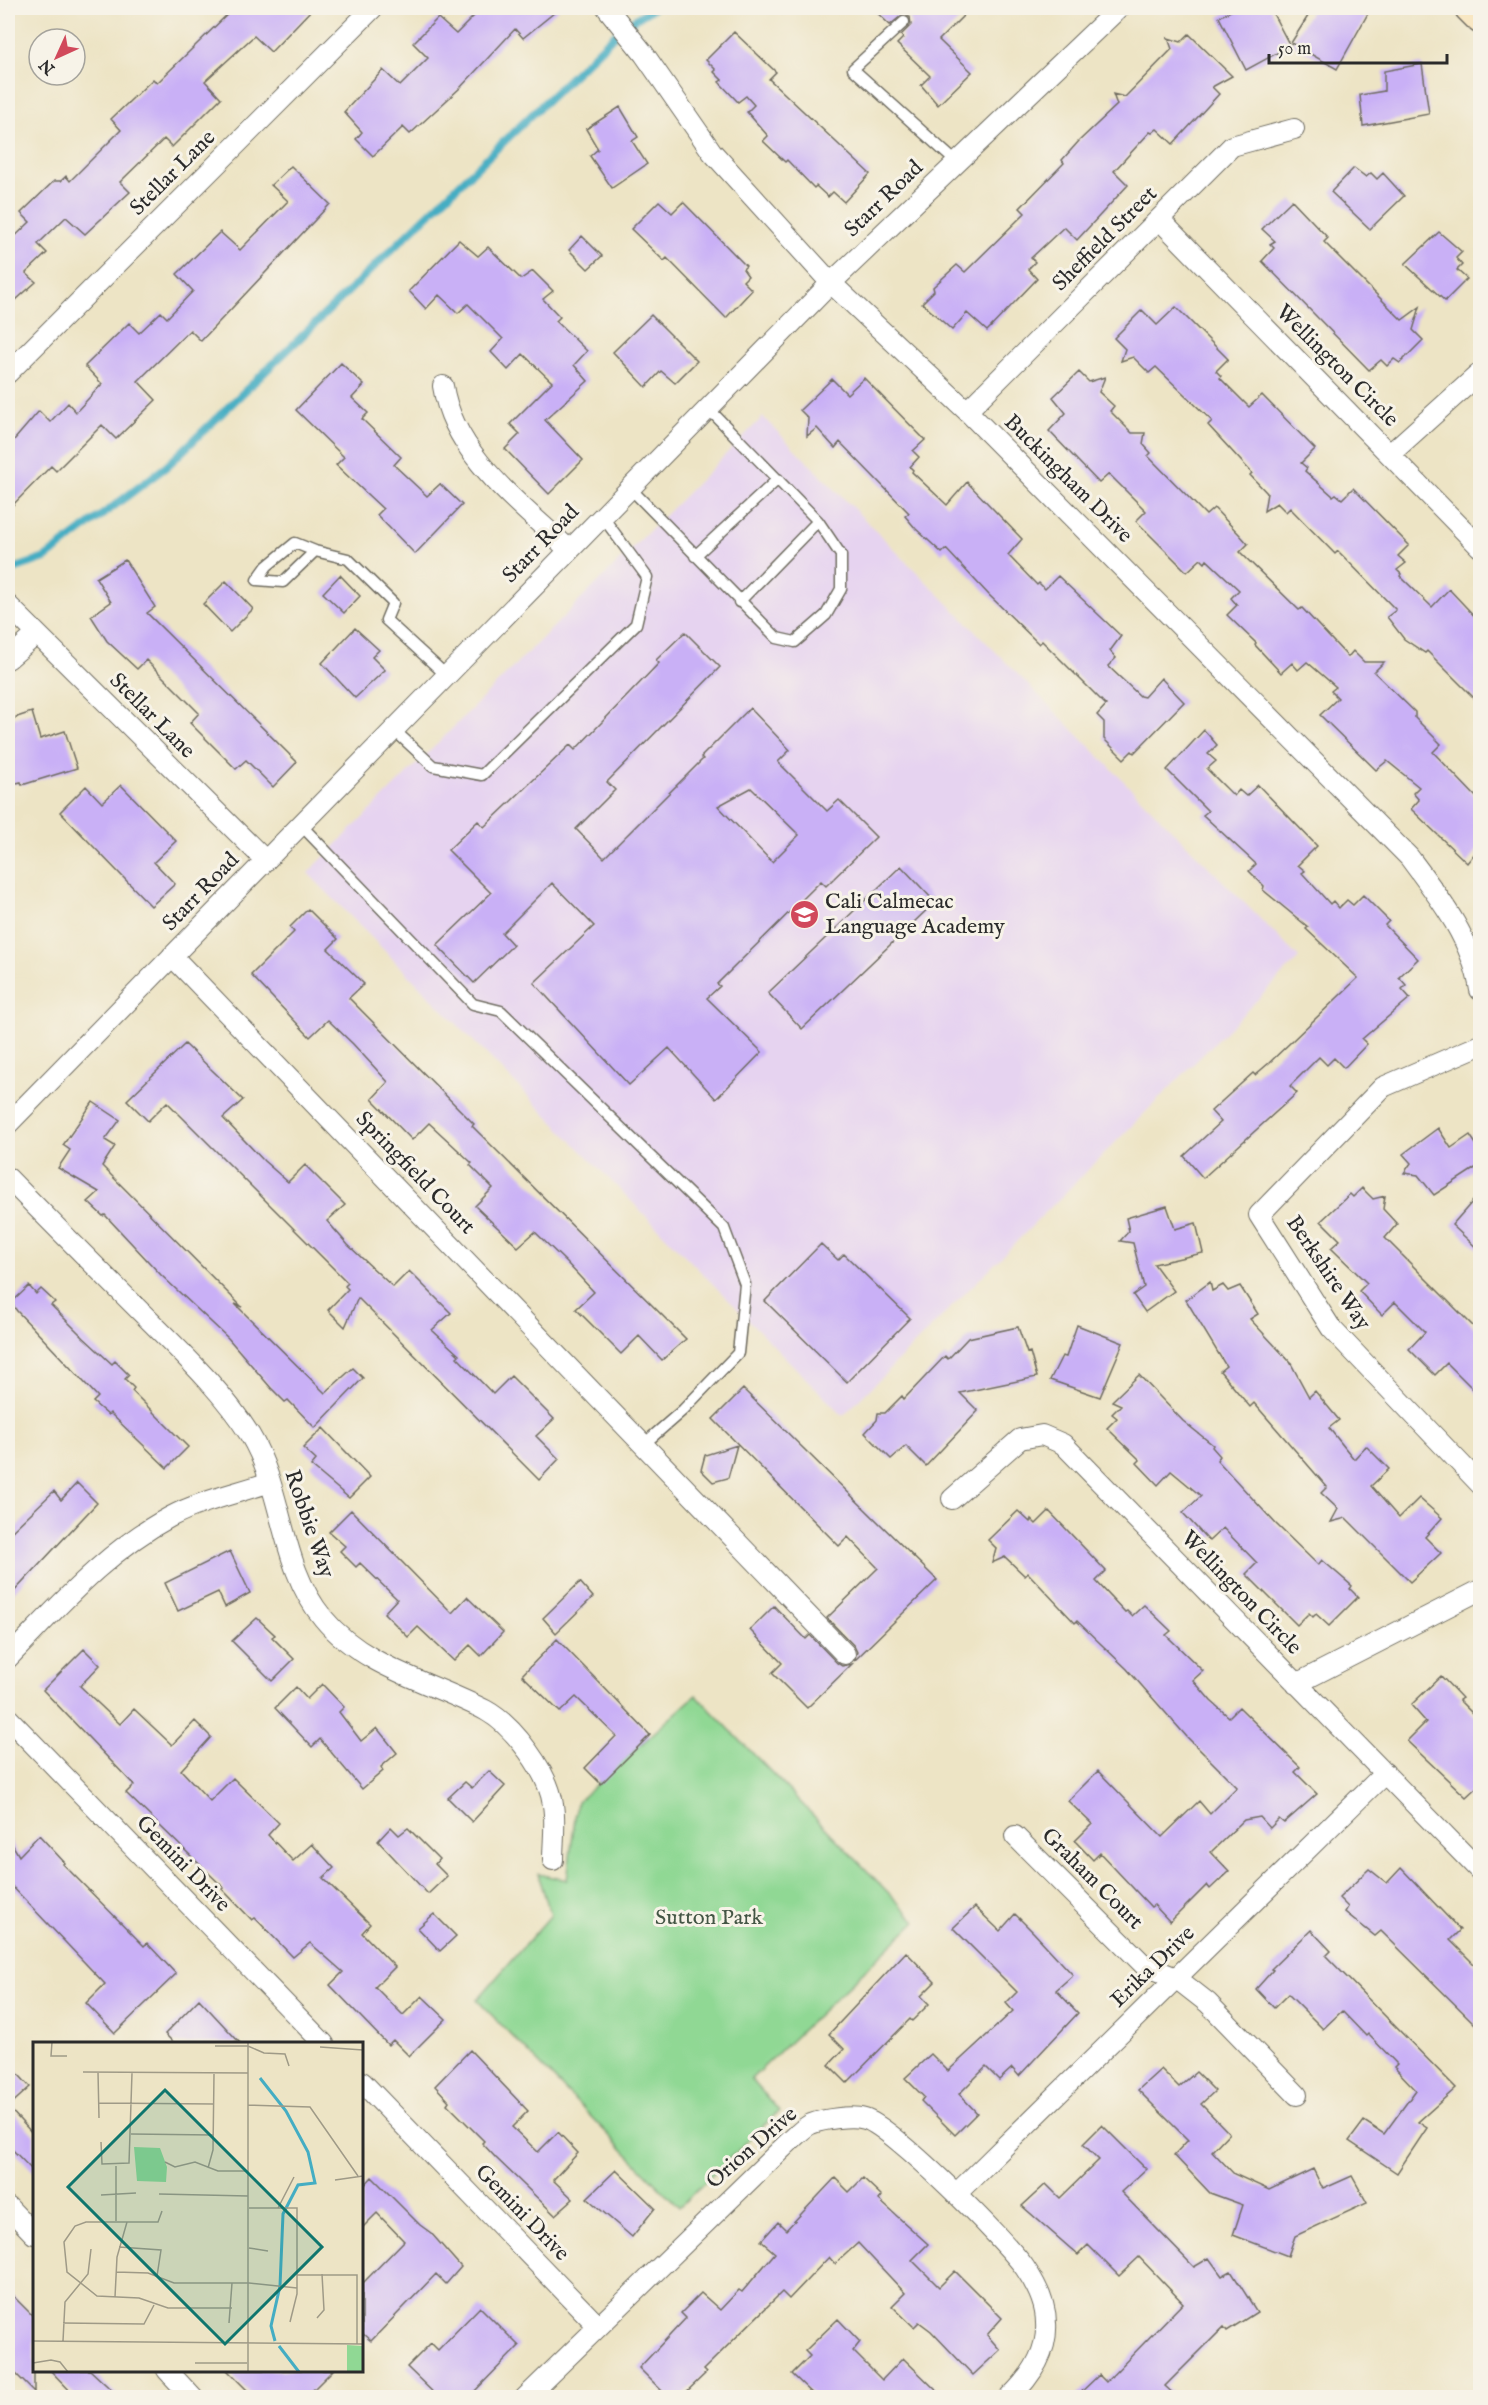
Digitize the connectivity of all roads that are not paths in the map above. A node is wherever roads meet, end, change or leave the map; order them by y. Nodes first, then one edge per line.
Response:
1 (373, 8) edge
2 (607, 8) edge
3 (1119, 8) edge
4 (1469, 8) edge
5 (1480, 19) edge
6 (904, 22) dead end
7 (1294, 129) dead end
8 (956, 162) junction
9 (1159, 219) junction
10 (831, 283) junction
11 (8, 373) edge
12 (1480, 373) edge
13 (443, 386) dead end
14 (707, 407) junction
15 (967, 411) junction
16 (1390, 454) junction
17 (778, 480) junction
18 (630, 488) junction
19 (602, 516) junction
20 (818, 521) junction
21 (1480, 547) edge
22 (569, 550) junction
23 (315, 552) junction
24 (695, 556) junction
25 (739, 602) junction
26 (8, 605) edge
27 (36, 635) junction
28 (8, 659) edge
29 (446, 675) junction
30 (393, 729) junction
31 (300, 824) junction
32 (265, 860) junction
33 (172, 956) junction
34 (1480, 990) edge
35 (1480, 1045) edge
36 (8, 1124) edge
37 (8, 1179) edge
38 (644, 1444) junction
39 (270, 1482) junction
40 (1480, 1484) edge
41 (952, 1499) dead end
42 (1480, 1590) edge
43 (845, 1654) dead end
44 (8, 1658) edge
45 (1296, 1684) junction
46 (8, 1718) edge
47 (1384, 1773) junction
48 (1015, 1836) dead end
49 (553, 1860) dead end
50 (1480, 1871) edge
51 (1176, 1978) junction
52 (323, 2042) edge
53 (363, 2083) edge
54 (1297, 2095) dead end
55 (956, 2194) junction
56 (8, 2206) edge
57 (33, 2233) edge
58 (597, 2326) junction
59 (168, 2372) edge
60 (193, 2397) edge
61 (525, 2397) edge
62 (1009, 2397) edge

1 - 11 street, Stellar Lane
2 - 10 street, Buckingham Drive
3 - 8 street, Starr Road
4 - 5 main road
6 - 8 lane
7 - 9 street, Sheffield Street
8 - 10 street, Starr Road
9 - 15 street, Sheffield Street
9 - 16 street, Wellington Circle
10 - 14 street, Starr Road
10 - 15 street, Buckingham Drive
12 - 16 street
13 - 22 street
14 - 17 lane
14 - 18 street, Starr Road
15 - 34 street, Buckingham Drive
16 - 21 street, Wellington Circle
17 - 20 lane
17 - 24 lane
18 - 19 street, Starr Road
18 - 24 lane
19 - 22 street, Starr Road
19 - 30 lane
20 - 25 lane
20 - 25 lane
22 - 29 street, Starr Road
23 - 23 lane
23 - 29 lane
24 - 25 lane
26 - 27 street, Stellar Lane
27 - 28 street
27 - 32 street, Stellar Lane
29 - 30 street, Starr Road
30 - 31 street, Starr Road
31 - 32 street, Starr Road
31 - 38 lane
32 - 33 street, Starr Road
33 - 36 street, Starr Road
33 - 38 street, Springfield Court
35 - 40 street, Berkshire Way
37 - 39 street, Robbie Way
38 - 43 street, Springfield Court
39 - 44 street
39 - 49 street, Robbie Way
41 - 45 street, Wellington Circle
42 - 45 street
45 - 47 street, Wellington Circle
46 - 52 street, Gemini Drive
47 - 50 street, Wellington Circle
47 - 51 street, Erika Drive
48 - 51 street, Graham Court
51 - 54 street, Graham Court
51 - 55 street, Erika Drive
53 - 58 street, Gemini Drive
55 - 58 street, Orion Drive
55 - 62 street, Orion Drive
56 - 57 street
58 - 61 street, Orion Drive
59 - 60 street

